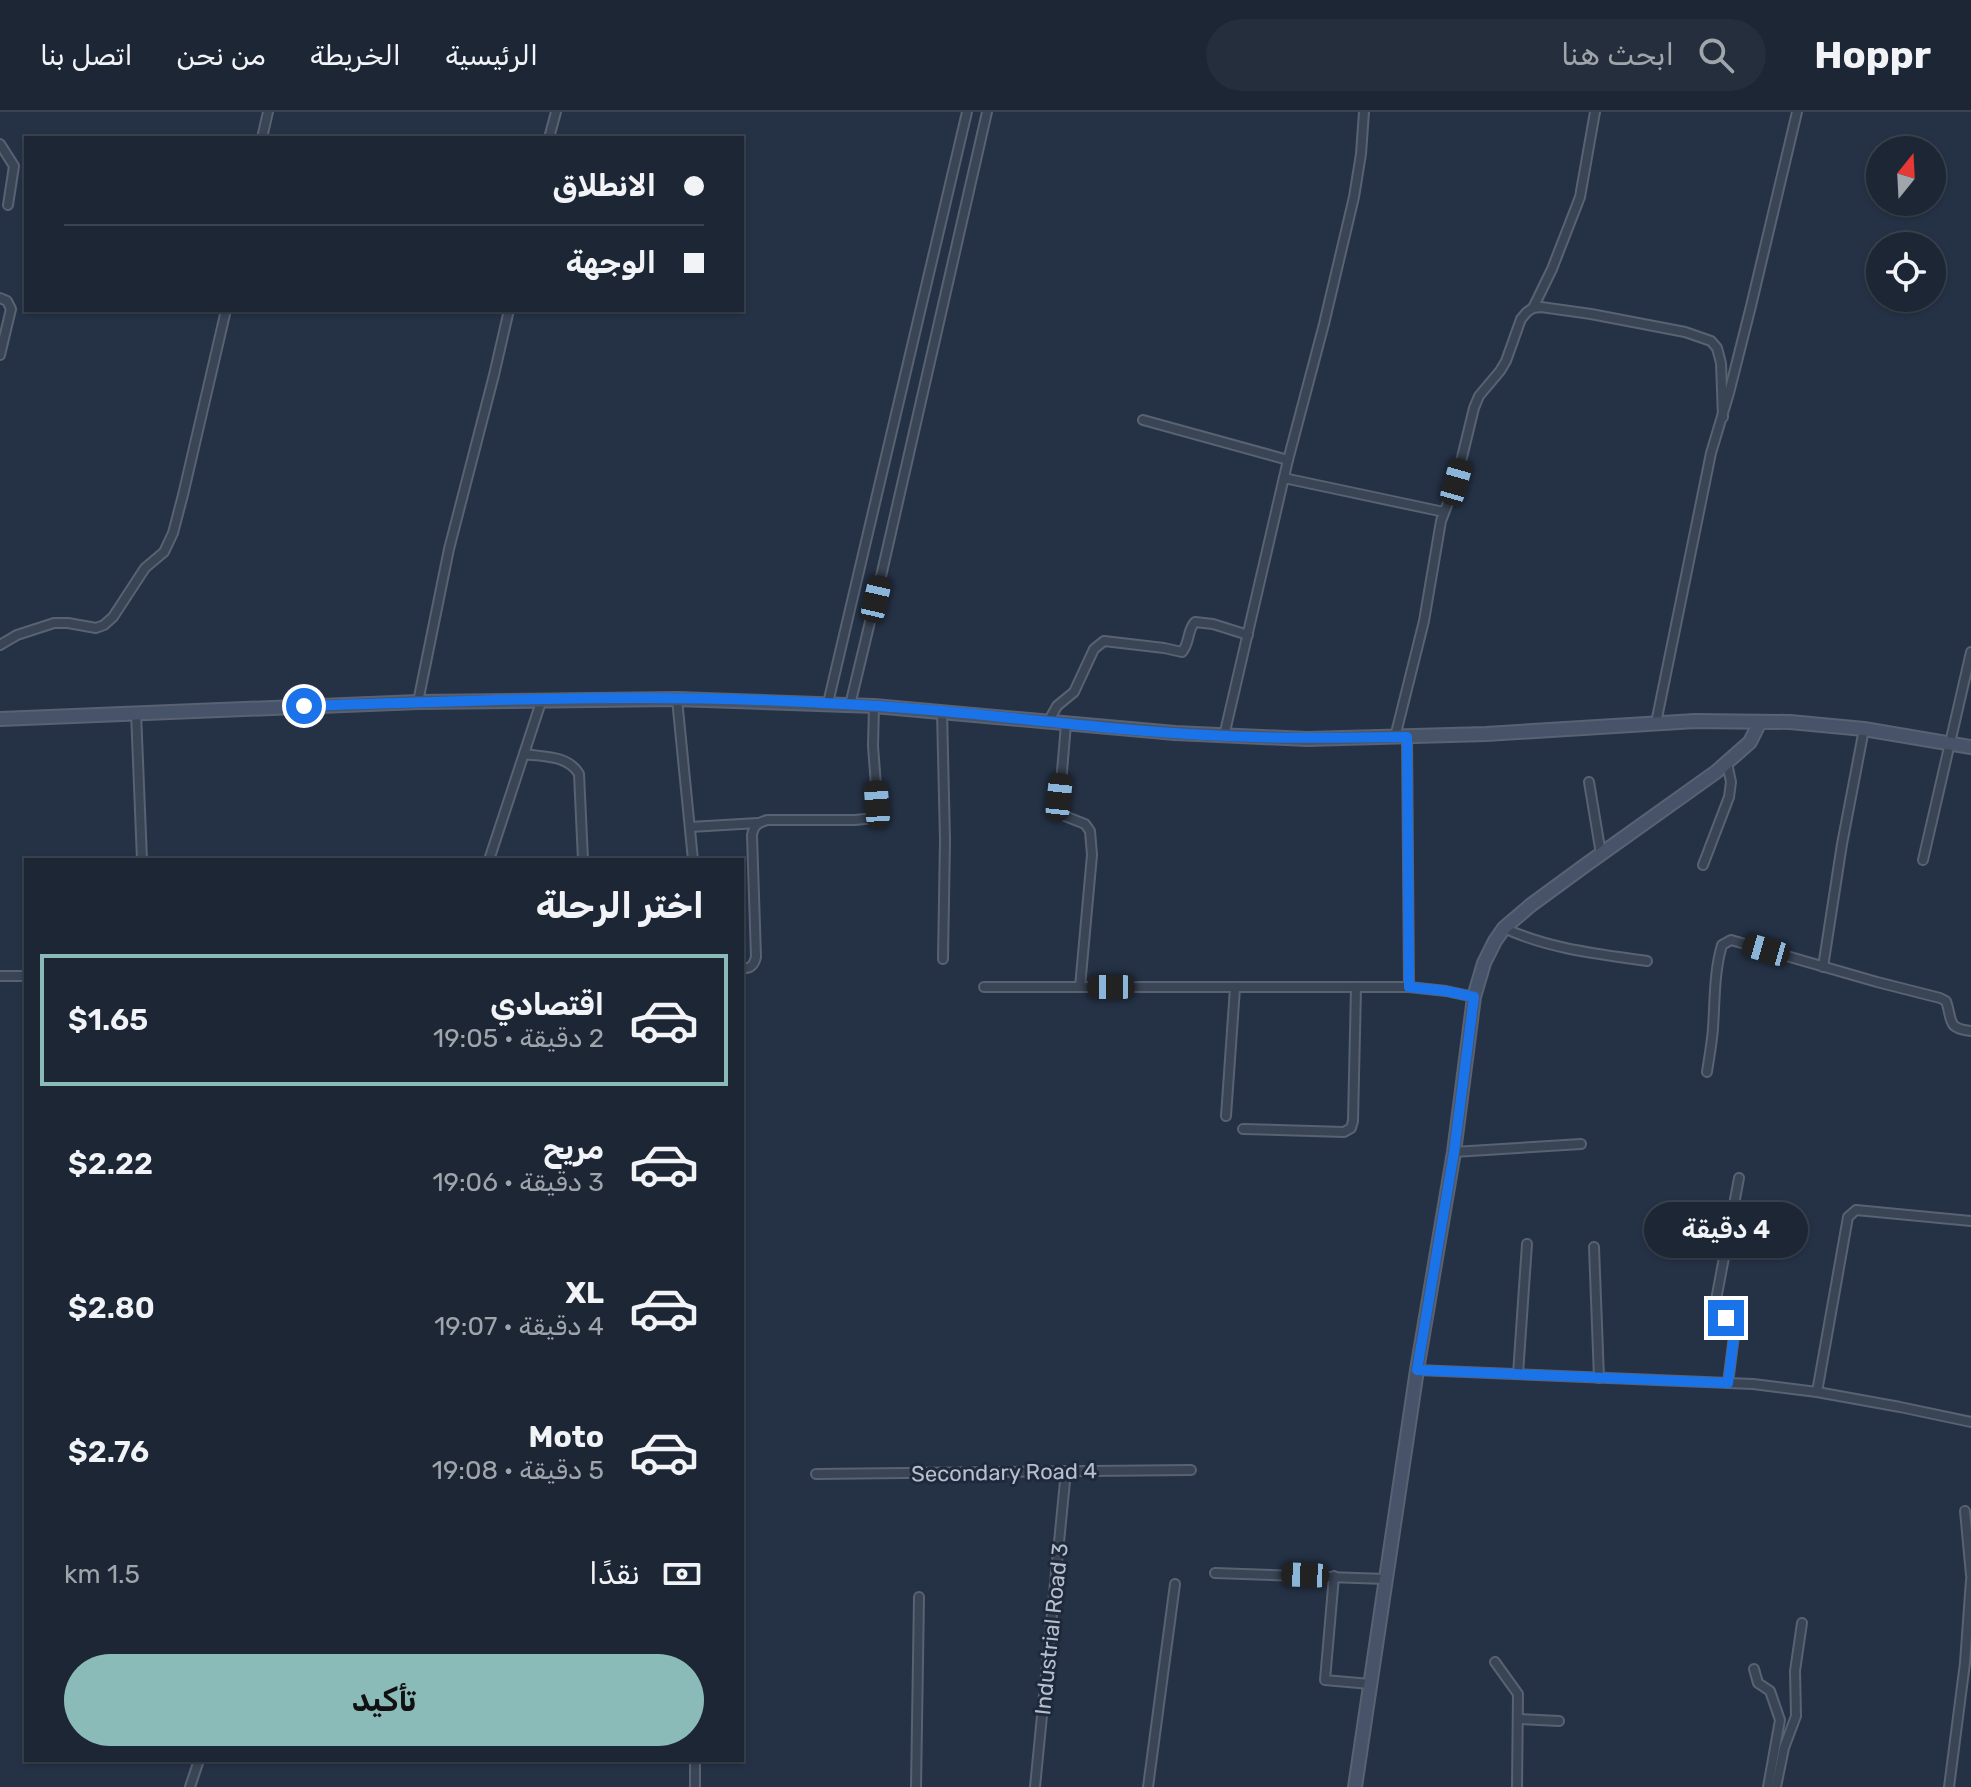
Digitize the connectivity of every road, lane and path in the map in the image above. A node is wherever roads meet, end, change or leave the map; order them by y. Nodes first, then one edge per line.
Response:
1 (268, 112) edge
2 (556, 112) edge
3 (967, 112) edge
4 (987, 112) edge
5 (1364, 112) edge
6 (1595, 112) edge
7 (1797, 112) edge
8 (262, 136) edge
9 (550, 136) edge
10 (0, 144) edge
11 (8, 205) dead end
12 (0, 298) edge
13 (1533, 308) junction
14 (226, 312) edge
15 (509, 312) edge
16 (0, 355) edge
17 (1723, 417) junction
18 (1143, 420) dead end
19 (1288, 460) junction
20 (1284, 478) junction
21 (1444, 512) junction
22 (1248, 635) junction
23 (0, 645) edge
24 (1971, 652) edge
25 (542, 699) junction
26 (677, 699) junction
27 (418, 702) junction
28 (828, 703) junction
29 (850, 705) junction
30 (874, 706) junction
31 (942, 711) junction
32 (136, 712) junction
33 (0, 719) edge
34 (1048, 722) junction
35 (1760, 722) junction
36 (1656, 723) junction
37 (1066, 724) junction
38 (1864, 729) junction
39 (1224, 736) junction
40 (1401, 737) junction
41 (1949, 743) junction
42 (1971, 747) edge
43 (524, 754) junction
44 (1727, 763) junction
45 (1589, 782) dead end
46 (758, 823) junction
47 (690, 827) junction
48 (1601, 854) junction
49 (142, 858) edge
50 (490, 858) edge
51 (583, 858) edge
52 (693, 858) edge
53 (1923, 860) dead end
54 (1703, 865) dead end
55 (1504, 928) junction
56 (943, 959) dead end
57 (1647, 961) dead end
58 (1823, 967) junction
59 (744, 968) edge
60 (0, 976) edge
61 (24, 976) edge
62 (984, 987) dead end
63 (1080, 987) junction
64 (1409, 987) junction
65 (1235, 988) junction
66 (1356, 988) junction
67 (1474, 997) junction
68 (1971, 1031) edge
69 (1707, 1072) dead end
70 (1226, 1116) dead end
71 (1243, 1129) dead end
72 (1581, 1144) dead end
73 (1454, 1152) junction
74 (1739, 1178) dead end
75 (1971, 1221) edge
76 (1527, 1244) dead end
77 (1594, 1247) dead end
78 (1417, 1370) junction
79 (1518, 1374) junction
80 (1599, 1378) junction
81 (1728, 1383) junction
82 (1817, 1392) junction
83 (1971, 1422) edge
84 (1191, 1470) dead end
85 (1066, 1471) junction
86 (816, 1474) dead end
87 (1965, 1511) dead end
88 (1215, 1573) dead end
89 (1334, 1576) junction
90 (1971, 1578) edge
91 (1386, 1579) junction
92 (1175, 1584) dead end
93 (919, 1597) dead end
94 (1802, 1623) dead end
95 (1495, 1662) dead end
96 (1754, 1669) dead end
97 (1370, 1684) junction
98 (1519, 1719) junction
99 (1559, 1721) dead end
100 (198, 1762) edge
101 (695, 1762) edge
102 (190, 1787) edge
103 (695, 1787) edge
104 (916, 1787) edge
105 (1035, 1787) edge
106 (1148, 1787) edge
107 (1355, 1787) edge
108 (1517, 1787) edge
109 (1768, 1787) edge
110 (1776, 1787) edge
111 (1949, 1787) edge

1 - 8 street
2 - 9 street
3 - 28 street
4 - 29 street
5 - 19 street
6 - 13 street
7 - 17 street
10 - 11 street
12 - 16 street
13 - 17 street
13 - 21 street
14 - 23 street
15 - 27 street
17 - 36 street
18 - 19 street
19 - 20 street
20 - 21 street
20 - 22 street
21 - 40 street
22 - 34 street
22 - 39 street
24 - 41 street
25 - 26 street
25 - 27 street
25 - 43 street
26 - 28 street
26 - 47 street
27 - 32 street
28 - 29 street
29 - 30 street
30 - 31 street
30 - 46 street
31 - 34 street
31 - 56 street
32 - 33 street
32 - 49 street
34 - 37 street
35 - 36 street
35 - 38 street
35 - 44 street
36 - 40 street
37 - 39 street
37 - 63 street
38 - 41 street
38 - 58 street
39 - 40 street
40 - 64 street
41 - 42 street
41 - 53 street
43 - 50 street
43 - 51 street
44 - 48 street
44 - 54 street
45 - 48 street
46 - 47 street
46 - 59 street
47 - 52 street
48 - 55 street
55 - 57 street
55 - 67 street
58 - 68 street
58 - 69 street
60 - 61 street
62 - 63 street
63 - 65 street
64 - 66 street
64 - 67 street
65 - 66 street
65 - 70 street
66 - 71 street
67 - 73 street
72 - 73 street
73 - 78 street
74 - 81 street
75 - 82 street
76 - 79 street
77 - 80 street
78 - 79 street
78 - 91 street
79 - 80 street
80 - 81 street
81 - 82 street
82 - 83 street
84 - 85 street, Secondary Road 4
85 - 86 street, Secondary Road 4
85 - 105 street, Industrial Road 3
87 - 90 street
88 - 89 street
89 - 91 street
89 - 97 street
90 - 111 street
91 - 97 street
92 - 106 street
93 - 104 street
94 - 110 street
95 - 98 street
96 - 109 street
97 - 107 street
98 - 99 street
98 - 108 street
100 - 102 street
101 - 103 street

